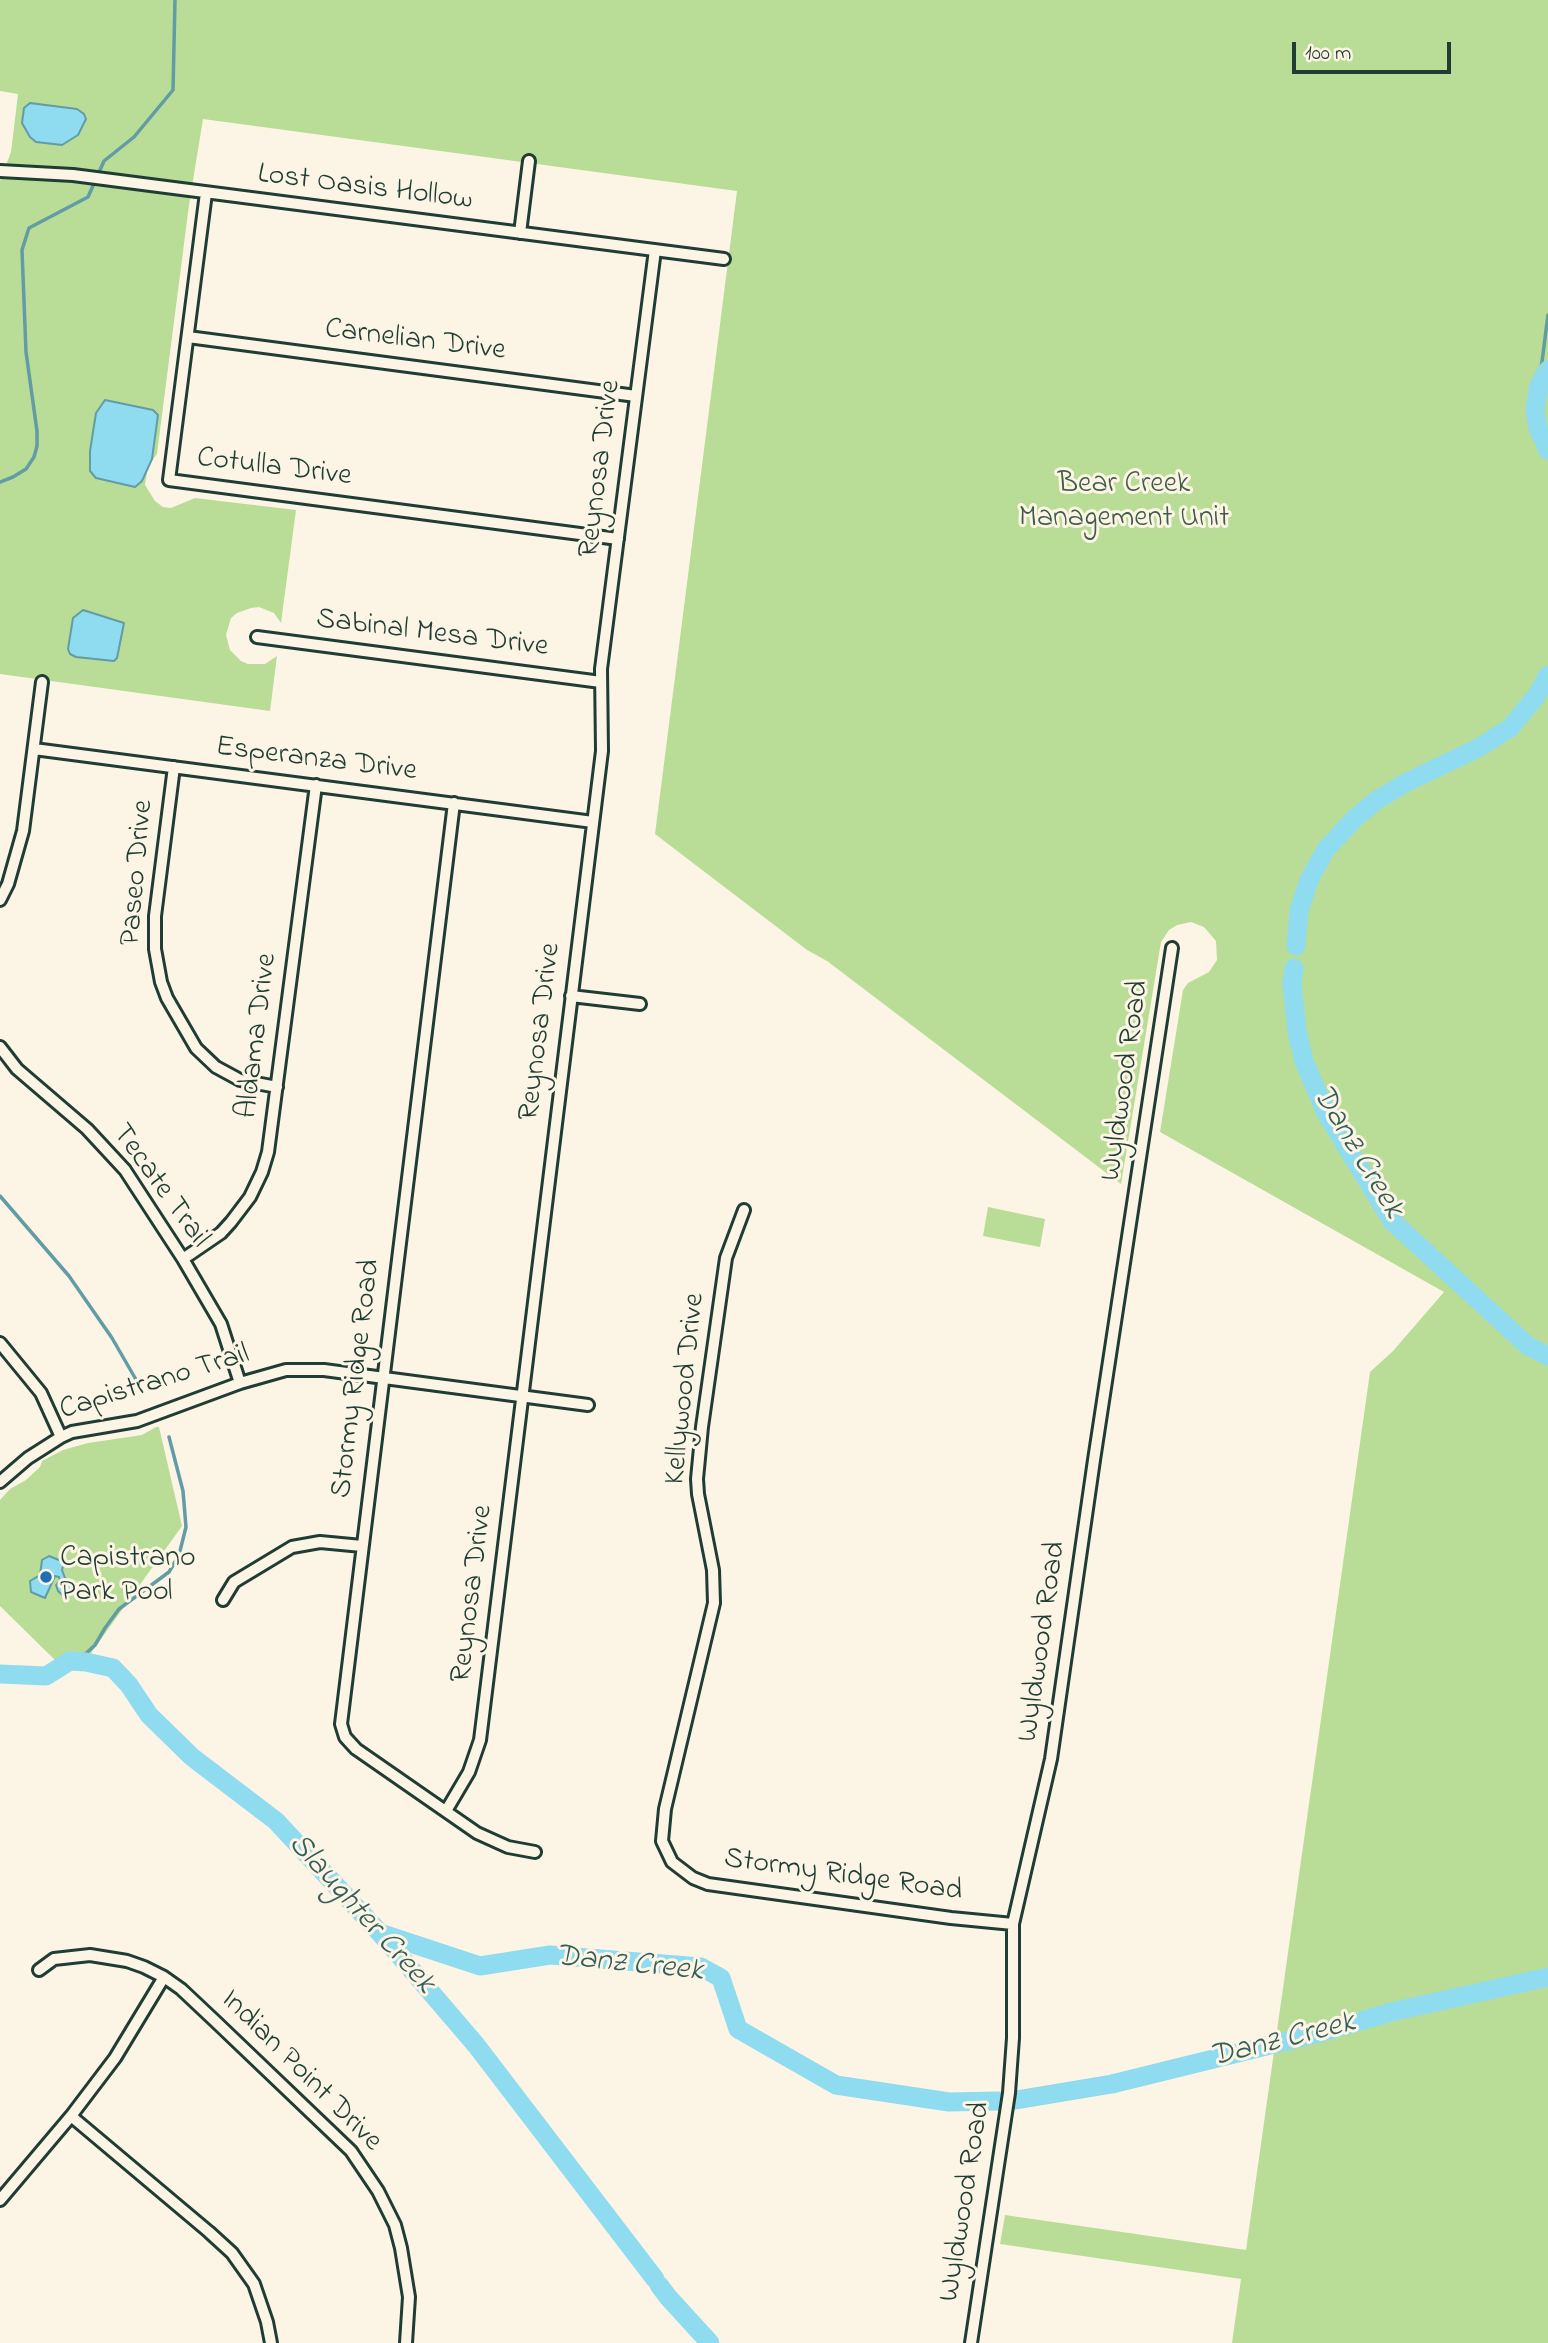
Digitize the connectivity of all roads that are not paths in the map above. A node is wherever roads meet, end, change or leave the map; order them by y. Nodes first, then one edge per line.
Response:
1 (529, 161) dead end
2 (0, 170) edge
3 (206, 193) junction
4 (520, 233) junction
5 (655, 250) junction
6 (724, 259) dead end
7 (188, 337) junction
8 (636, 396) junction
9 (618, 539) junction
10 (257, 637) dead end
11 (42, 682) dead end
12 (601, 682) junction
13 (34, 749) junction
14 (174, 767) junction
15 (316, 785) junction
16 (454, 803) junction
17 (593, 822) junction
18 (0, 900) edge
19 (1172, 947) dead end
20 (571, 996) junction
21 (640, 1004) dead end
22 (0, 1047) edge
23 (277, 1087) junction
24 (744, 1210) dead end
25 (183, 1259) junction
26 (0, 1343) edge
27 (382, 1378) junction
28 (240, 1383) junction
29 (523, 1396) junction
30 (588, 1405) dead end
31 (61, 1437) junction
32 (0, 1482) edge
33 (362, 1546) junction
34 (223, 1600) dead end
35 (446, 1811) junction
36 (535, 1852) dead end
37 (672, 1862) joint
38 (1013, 1924) junction
39 (39, 1970) dead end
40 (164, 1977) junction
41 (71, 2116) junction
42 (0, 2200) edge
43 (271, 2343) edge
44 (406, 2343) edge
45 (971, 2343) edge

1 - 4 street
2 - 3 street, Lost Oasis Hollow
3 - 4 street, Lost Oasis Hollow
3 - 7 street, Cotulla Drive
4 - 5 street, Lost Oasis Hollow
5 - 6 street, Lost Oasis Hollow
5 - 8 street, Reynosa Drive
7 - 8 street, Carnelian Drive
7 - 9 street, Cotulla Drive
8 - 9 street, Reynosa Drive
9 - 12 street, Reynosa Drive
10 - 12 street, Sabinal Mesa Drive
11 - 13 street
12 - 17 street, Reynosa Drive
13 - 14 street, Esperanza Drive
13 - 18 street
14 - 15 street, Esperanza Drive
14 - 23 street, Paseo Drive
15 - 16 street, Esperanza Drive
15 - 23 street, Aldama Drive
16 - 17 street, Esperanza Drive
16 - 27 street, Stormy Ridge Road
17 - 20 street, Reynosa Drive
19 - 38 street, Wyldwood Road
20 - 21 street
20 - 29 street, Reynosa Drive
22 - 25 street, Tecate Trail
23 - 25 street, Aldama Drive
24 - 37 street, Kellywood Drive
25 - 28 street, Tecate Trail
26 - 31 street
27 - 28 street, Capistrano Trail
27 - 29 street, Capistrano Trail
27 - 33 street, Stormy Ridge Road
28 - 31 street, Capistrano Trail
29 - 30 street, Capistrano Trail
29 - 35 street, Reynosa Drive
31 - 32 street, Capistrano Trail
33 - 34 street
33 - 35 street, Stormy Ridge Road
35 - 36 street, Stormy Ridge Road
37 - 38 street, Stormy Ridge Road
38 - 45 street, Wyldwood Road
39 - 40 street, Indian Point Drive
40 - 41 street
40 - 44 street, Indian Point Drive
41 - 42 street
41 - 43 street

